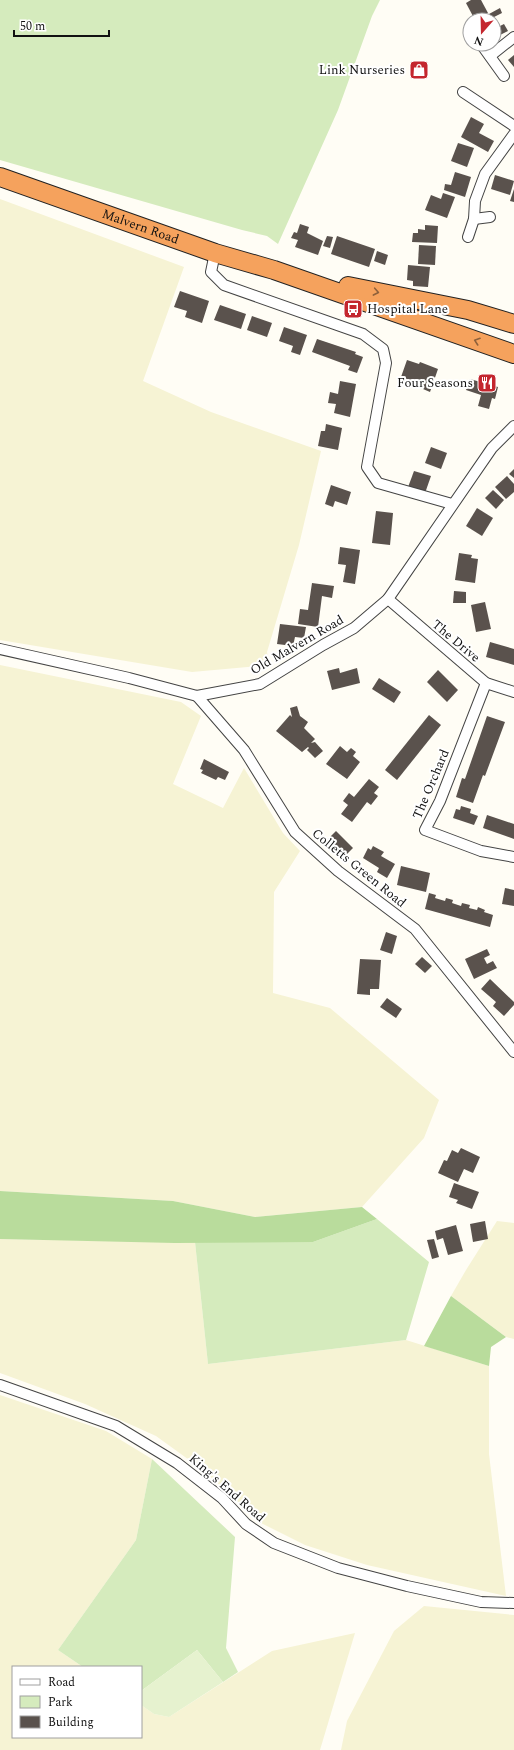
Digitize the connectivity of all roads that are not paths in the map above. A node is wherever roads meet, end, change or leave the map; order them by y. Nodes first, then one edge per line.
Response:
1 (514, 37) edge
2 (487, 52) edge
3 (490, 56) junction
4 (504, 76) dead end
5 (463, 92) dead end
6 (514, 126) edge
7 (514, 134) edge
8 (0, 177) edge
9 (490, 218) dead end
10 (474, 219) junction
11 (468, 237) dead end
12 (215, 253) junction
13 (282, 273) junction
14 (514, 324) edge
15 (514, 354) edge
16 (514, 426) edge
17 (452, 504) junction
18 (388, 599) junction
19 (0, 649) edge
20 (486, 683) junction
21 (514, 692) edge
22 (197, 696) junction
23 (514, 857) edge
24 (514, 1052) edge
25 (0, 1385) edge
26 (514, 1602) edge

1 - 3 street
2 - 3 street
3 - 4 street
5 - 6 street
7 - 10 street
8 - 12 highway, Malvern Road
9 - 10 street
10 - 11 street
12 - 13 highway, Malvern Road
12 - 17 street
13 -> 14 highway, Malvern Road
15 -> 13 highway, Malvern Road
16 - 17 street, Old Malvern Road
17 - 18 street, Old Malvern Road
18 - 20 street, The Drive
18 - 22 street, Old Malvern Road
19 - 22 street, Old Malvern Road
20 - 21 street, The Drive
20 - 23 street, The Orchard
22 - 24 street, Colletts Green Road
25 - 26 street, King's End Road

